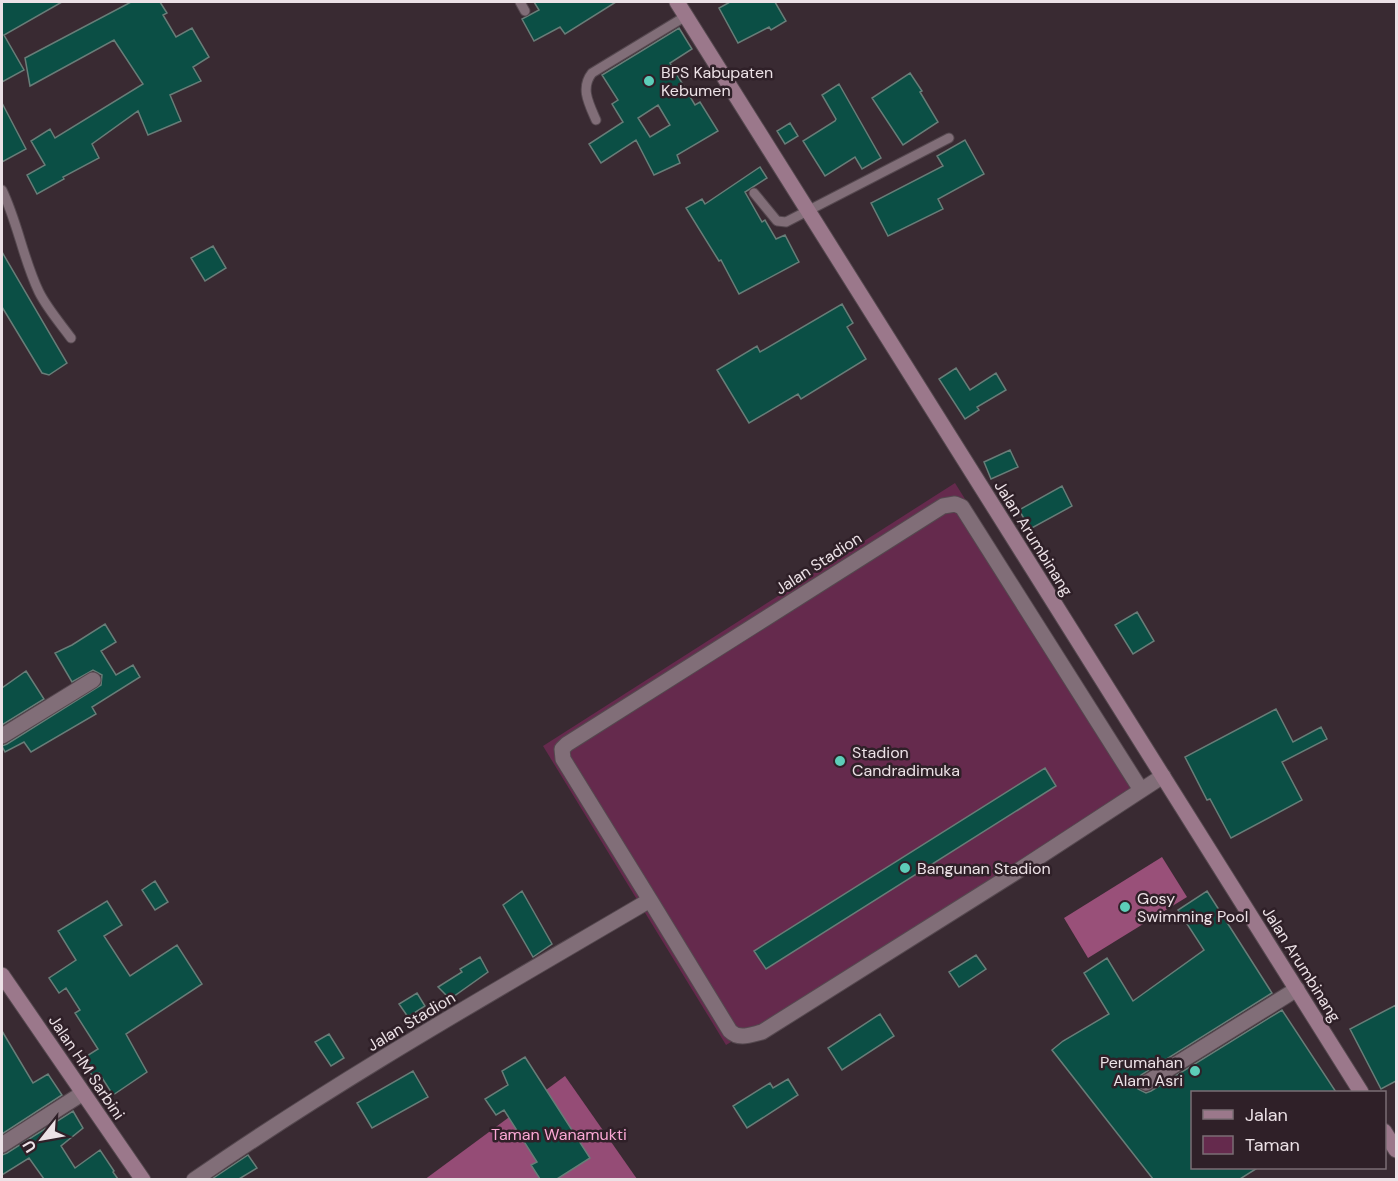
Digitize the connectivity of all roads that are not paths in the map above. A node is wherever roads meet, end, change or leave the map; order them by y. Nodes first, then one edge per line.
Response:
1 (520, 2) edge
2 (677, 2) edge
3 (525, 11) dead end
4 (686, 16) junction
5 (596, 120) dead end
6 (949, 138) dead end
7 (2, 190) edge
8 (754, 193) dead end
9 (807, 210) junction
10 (71, 338) dead end
11 (93, 680) dead end
12 (2, 736) edge
13 (1163, 776) junction
14 (1141, 790) junction
15 (650, 900) junction
16 (2, 975) edge
17 (1297, 989) junction
18 (1146, 1083) dead end
19 (1360, 1091) edge
20 (83, 1093) junction
21 (1386, 1134) edge
22 (2, 1145) edge
23 (1396, 1150) edge
24 (143, 1179) edge
25 (194, 1179) edge

1 - 3 lane
2 - 4 main road, Jalan Arumbinang
4 - 5 lane
4 - 9 main road, Jalan Arumbinang
6 - 9 lane
7 - 10 lane
8 - 9 lane
9 - 13 main road, Jalan Arumbinang
11 - 12 street
13 - 14 street, Jalan Stadion
13 - 17 main road, Jalan Arumbinang
14 - 15 street, Jalan Stadion
14 - 15 street, Jalan Stadion
15 - 25 street, Jalan Stadion
16 - 20 main road, Jalan HM Sarbini
17 - 18 street
17 - 19 main road, Jalan Arumbinang
20 - 22 street
20 - 24 main road, Jalan HM Sarbini
21 - 23 main road

